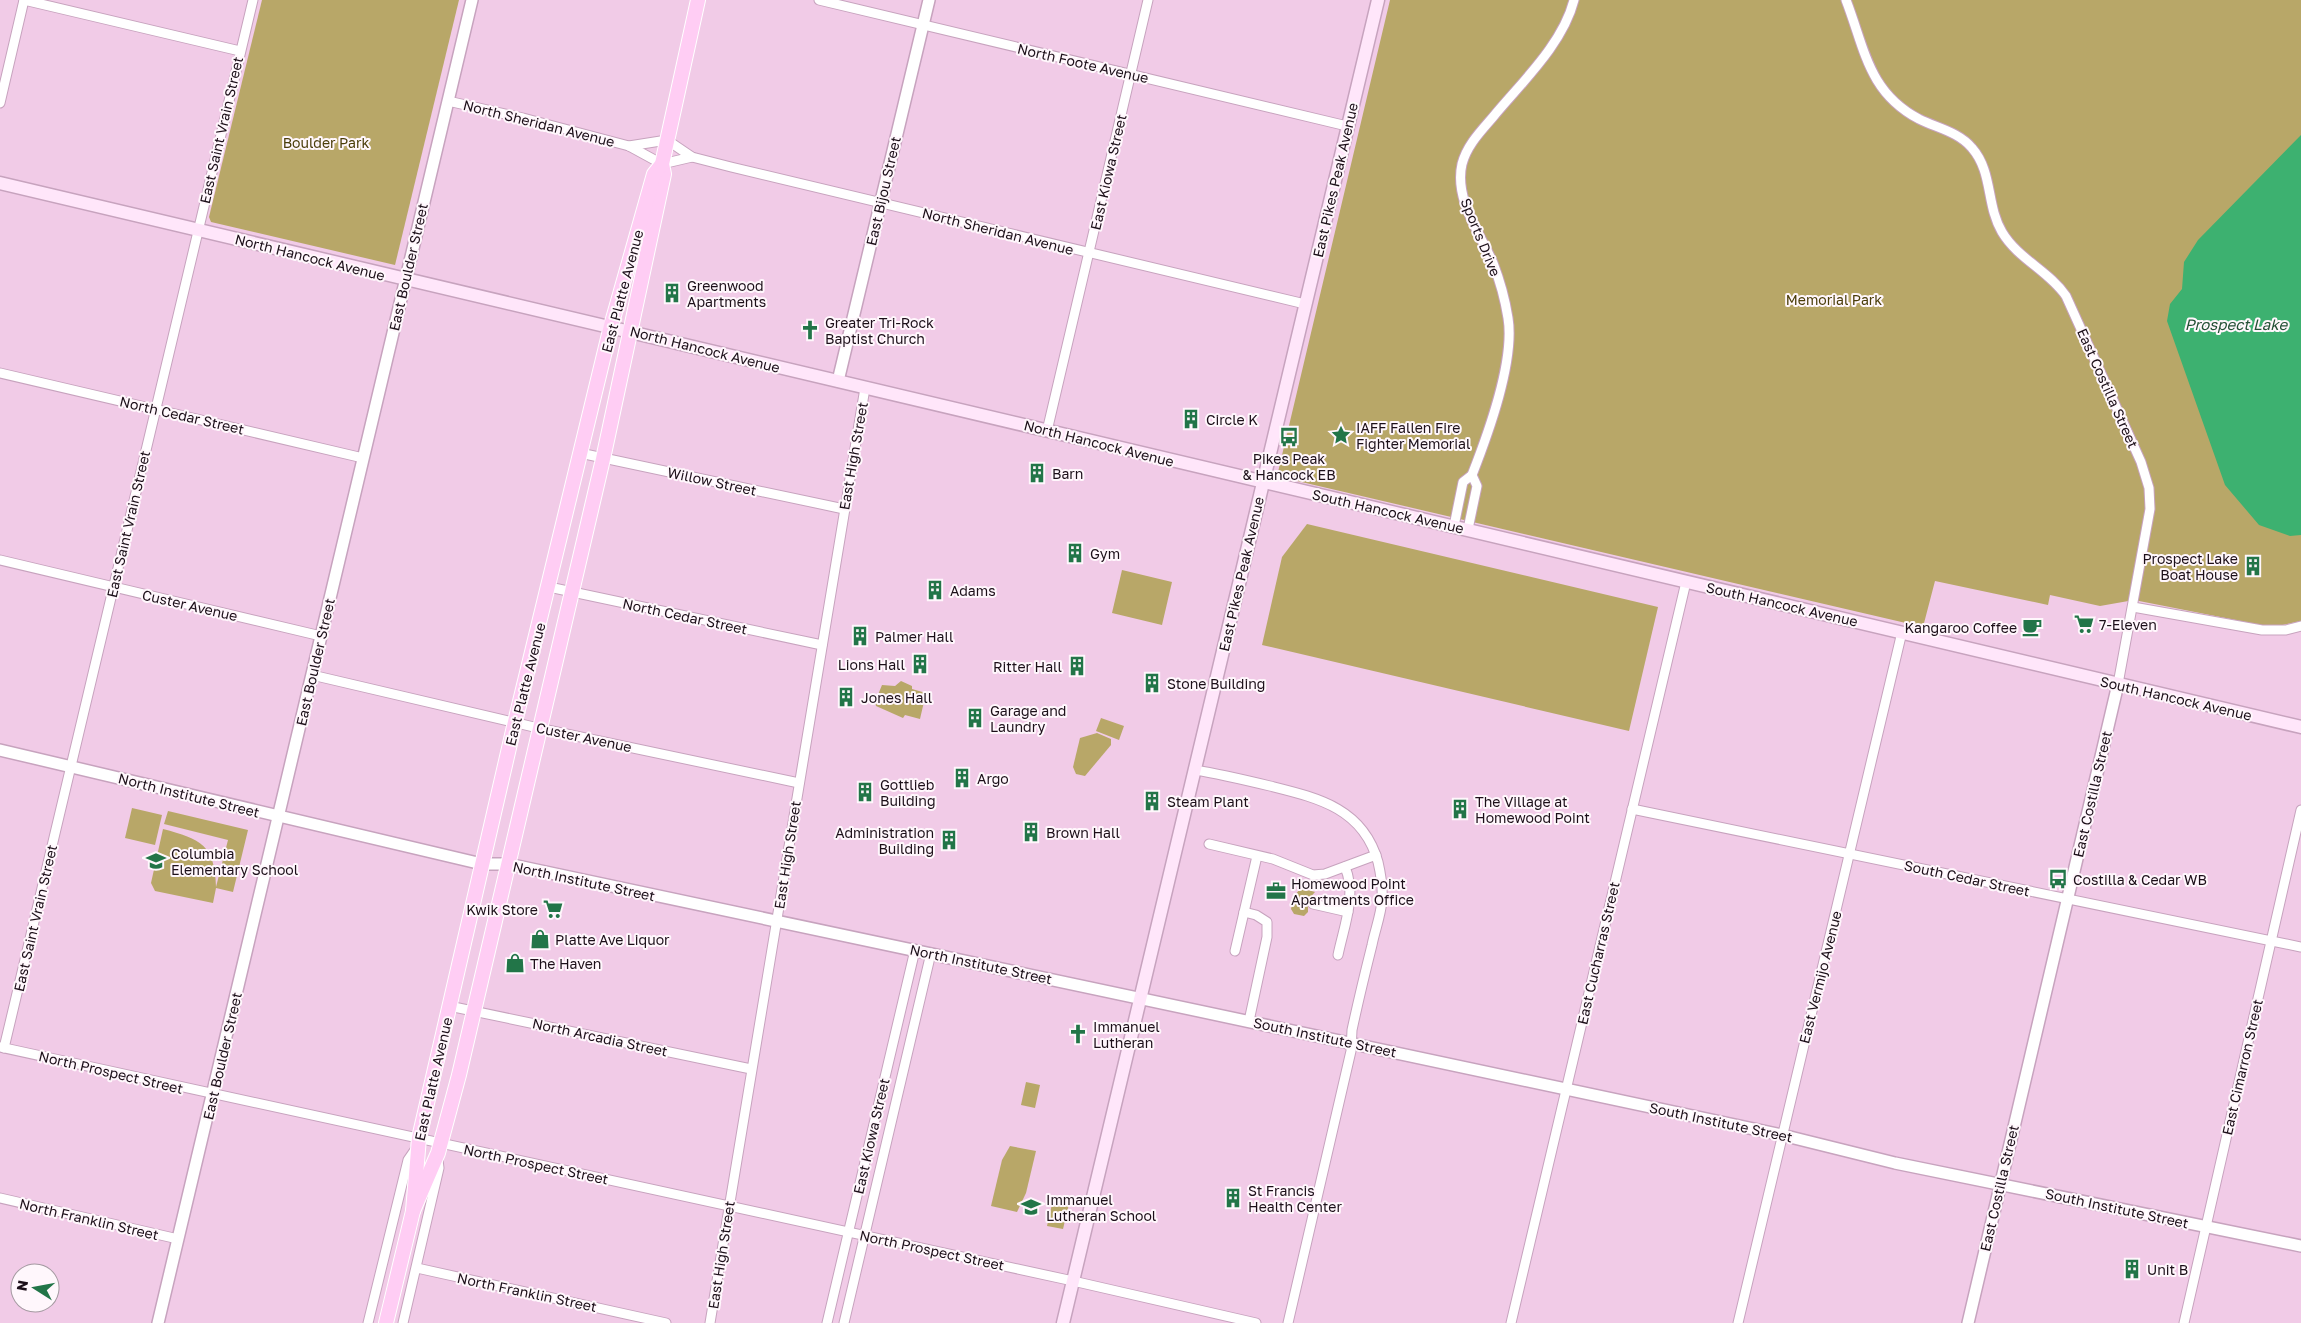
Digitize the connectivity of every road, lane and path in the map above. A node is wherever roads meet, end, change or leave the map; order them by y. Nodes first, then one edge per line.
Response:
1 (24, 0) edge
2 (253, 0) edge
3 (472, 0) edge
4 (698, 0) edge
5 (819, 0) edge
6 (929, 0) edge
7 (1148, 0) edge
8 (1378, 0) edge
9 (1574, 0) edge
10 (1846, 0) edge
11 (923, 25) junction
12 (240, 52) junction
13 (1130, 74) junction
14 (448, 101) junction
15 (0, 103) edge
16 (1347, 126) junction
17 (667, 140) junction
18 (629, 146) junction
19 (692, 157) junction
20 (662, 164) junction
21 (0, 183) edge
22 (880, 202) junction
23 (197, 230) junction
24 (1089, 253) junction
25 (405, 280) junction
26 (1305, 304) junction
27 (611, 326) junction
28 (632, 331) junction
29 (0, 373) edge
30 (838, 381) junction
31 (865, 388) junction
32 (155, 409) junction
33 (1047, 431) junction
34 (580, 453) junction
35 (363, 458) junction
36 (603, 459) junction
37 (1472, 475) junction
38 (1263, 483) junction
39 (844, 509) junction
40 (1454, 526) junction
41 (1468, 529) junction
42 (0, 560) edge
43 (1686, 582) junction
44 (114, 587) junction
45 (549, 587) junction
46 (571, 592) junction
47 (2133, 607) junction
48 (2301, 626) edge
49 (1902, 632) junction
50 (321, 636) junction
51 (822, 646) junction
52 (312, 675) junction
53 (2118, 684) junction
54 (514, 722) junction
55 (2301, 727) edge
56 (538, 728) junction
57 (0, 750) edge
58 (71, 766) junction
59 (1195, 770) junction
60 (799, 783) junction
61 (1632, 809) junction
62 (2301, 810) edge
63 (278, 816) junction
64 (1209, 844) dead end
65 (1850, 854) junction
66 (1376, 855) junction
67 (1257, 856) junction
68 (482, 864) junction
69 (508, 864) junction
70 (1345, 867) junction
71 (2068, 899) junction
72 (1313, 904) dead end
73 (1244, 912) junction
74 (1348, 912) junction
75 (777, 922) junction
76 (2271, 941) junction
77 (2301, 947) edge
78 (915, 950) junction
79 (1235, 951) dead end
80 (931, 953) junction
81 (1338, 955) dead end
82 (1141, 998) junction
83 (449, 1006) junction
84 (473, 1011) junction
85 (1249, 1021) junction
86 (1350, 1043) junction
87 (2, 1048) edge
88 (751, 1069) junction
89 (1566, 1089) junction
90 (213, 1094) junction
91 (1782, 1135) junction
92 (418, 1142) junction
93 (439, 1148) junction
94 (2000, 1184) junction
95 (0, 1198) edge
96 (729, 1207) junction
97 (413, 1211) junction
98 (2206, 1227) junction
99 (848, 1232) junction
100 (865, 1236) junction
101 (178, 1239) junction
102 (2301, 1246) edge
103 (417, 1268) junction
104 (1073, 1280) junction
105 (158, 1323) edge
106 (368, 1323) edge
107 (386, 1323) edge
108 (403, 1323) edge
109 (666, 1323) edge
110 (710, 1323) edge
111 (827, 1323) edge
112 (844, 1323) edge
113 (1063, 1323) edge
114 (1256, 1323) edge
115 (1288, 1323) edge
116 (1510, 1323) edge
117 (1738, 1323) edge
118 (1968, 1323) edge
119 (2184, 1323) edge

1 - 12 street
1 - 15 street
2 - 12 street, East Saint Vrain Street
3 - 14 street, East Boulder Street
4 - 17 main road, East Platte Avenue
5 - 11 street, North Foote Avenue
6 - 11 street, East Bijou Street
7 - 13 street, East Kiowa Street
8 - 16 main road, East Pikes Peak Avenue
9 - 37 street, Sports Drive
10 - 47 street, East Costilla Street
11 - 13 street, North Foote Avenue
11 - 22 street, East Bijou Street
12 - 23 street, East Saint Vrain Street
13 - 16 street, North Foote Avenue
13 - 24 street, East Kiowa Street
14 - 18 street, North Sheridan Avenue
14 - 25 street, East Boulder Street
16 - 26 main road, East Pikes Peak Avenue
17 - 18 street, North Sheridan Avenue
17 - 19 street, North Sheridan Avenue
17 - 20 main road, East Platte Avenue
18 - 20 street, North Sheridan Avenue
19 - 20 street, North Sheridan Avenue
19 - 22 street, North Sheridan Avenue
20 - 27 main road, East Platte Avenue
20 - 28 main road, East Platte Avenue
21 - 23 main road, North Hancock Avenue
22 - 24 street, North Sheridan Avenue
22 - 30 street, East Bijou Street
23 - 25 main road, North Hancock Avenue
23 - 32 street, East Saint Vrain Street
24 - 26 street, North Sheridan Avenue
24 - 33 street, East Kiowa Street
25 - 27 main road, North Hancock Avenue
25 - 35 street, East Boulder Street
26 - 38 main road, East Pikes Peak Avenue
27 - 28 main road, North Hancock Avenue
27 - 34 main road, East Platte Avenue
28 - 30 main road, North Hancock Avenue
28 - 36 main road, East Platte Avenue
29 - 32 street, North Cedar Street
30 - 31 main road, North Hancock Avenue
31 - 33 main road, North Hancock Avenue
31 - 39 street, East High Street
32 - 35 street, North Cedar Street
32 - 44 street, East Saint Vrain Street
33 - 38 main road, North Hancock Avenue
34 - 36 street, Willow Street
34 - 45 main road, East Platte Avenue
35 - 50 street, East Boulder Street
36 - 39 street, Willow Street
36 - 46 main road, East Platte Avenue
37 - 40 street, Sports Drive
37 - 41 street, Sports Drive
38 - 40 main road, South Hancock Avenue
38 - 59 main road, East Pikes Peak Avenue
39 - 51 street, East High Street
40 - 41 main road, South Hancock Avenue
41 - 43 main road, South Hancock Avenue
42 - 44 street, Custer Avenue
43 - 49 main road, South Hancock Avenue
43 - 61 street, East Cucharras Street
44 - 50 street, Custer Avenue
44 - 58 street, East Saint Vrain Street
45 - 46 street, North Cedar Street
45 - 54 main road, East Platte Avenue
46 - 51 street, North Cedar Street
46 - 56 main road, East Platte Avenue
47 - 48 street
47 - 53 street, East Costilla Street
49 - 53 main road, South Hancock Avenue
49 - 65 street, East Vermijo Avenue
50 - 52 street, East Boulder Street
51 - 60 street, East High Street
52 - 54 street, Custer Avenue
52 - 63 street, East Boulder Street
53 - 55 main road, South Hancock Avenue
53 - 71 street, East Costilla Street
54 - 56 street, Custer Avenue
54 - 68 main road, East Platte Avenue
56 - 60 street, Custer Avenue
56 - 69 main road, East Platte Avenue
57 - 58 street, North Institute Street
58 - 63 street, North Institute Street
58 - 87 street, East Saint Vrain Street
59 - 66 street
59 - 82 main road, East Pikes Peak Avenue
60 - 75 street, East High Street
61 - 65 street, South Cedar Street
61 - 89 street, East Cucharras Street
62 - 76 street, East Cimarron Street
63 - 68 street, North Institute Street
63 - 90 street, East Boulder Street
64 - 67 street
65 - 71 street, South Cedar Street
65 - 91 street, East Vermijo Avenue
66 - 70 street
66 - 86 street
67 - 70 street
67 - 73 street
68 - 69 street, North Institute Street
68 - 83 main road, East Platte Avenue
69 - 75 street, North Institute Street
69 - 84 main road, East Platte Avenue
70 - 74 street
71 - 76 street, South Cedar Street
71 - 94 street, East Costilla Street
72 - 74 street
73 - 79 street
73 - 85 street
74 - 81 street
75 - 78 street, North Institute Street
75 - 88 street, East High Street
76 - 77 street, South Cedar Street
76 - 98 street, East Cimarron Street
78 - 80 street, North Institute Street
78 - 99 street, East Kiowa Street
80 - 82 street, North Institute Street
80 - 100 street, East Kiowa Street
82 - 85 street, South Institute Street
82 - 104 main road, East Pikes Peak Avenue
83 - 84 street, North Arcadia Street
83 - 92 main road, East Platte Avenue
84 - 88 street, North Arcadia Street
84 - 93 main road, East Platte Avenue
85 - 86 street, South Institute Street
86 - 89 street, South Institute Street
86 - 115 street
87 - 90 street, North Prospect Street
88 - 96 street, East High Street
89 - 91 street, South Institute Street
89 - 116 street, East Cucharras Street
90 - 92 street, North Prospect Street
90 - 101 street, East Boulder Street
91 - 94 street, South Institute Street
91 - 117 street, East Vermijo Avenue
92 - 93 street, North Prospect Street
92 - 97 main road, East Platte Avenue
92 - 106 street
93 - 96 street, North Prospect Street
93 - 97 main road, East Platte Avenue
93 - 103 street
94 - 98 street, South Institute Street
94 - 118 street, East Costilla Street
95 - 101 street, North Franklin Street
96 - 99 street, North Prospect Street
96 - 110 street, East High Street
97 - 107 main road, East Platte Avenue
98 - 102 street, South Institute Street
98 - 119 street, East Cimarron Street
99 - 100 street, North Prospect Street
99 - 111 street, East Kiowa Street
100 - 104 street, North Prospect Street
100 - 112 street, East Kiowa Street
101 - 105 street, East Boulder Street
103 - 108 street
103 - 109 street, North Franklin Street
104 - 113 main road, East Pikes Peak Avenue
104 - 114 street, North Prospect Street

